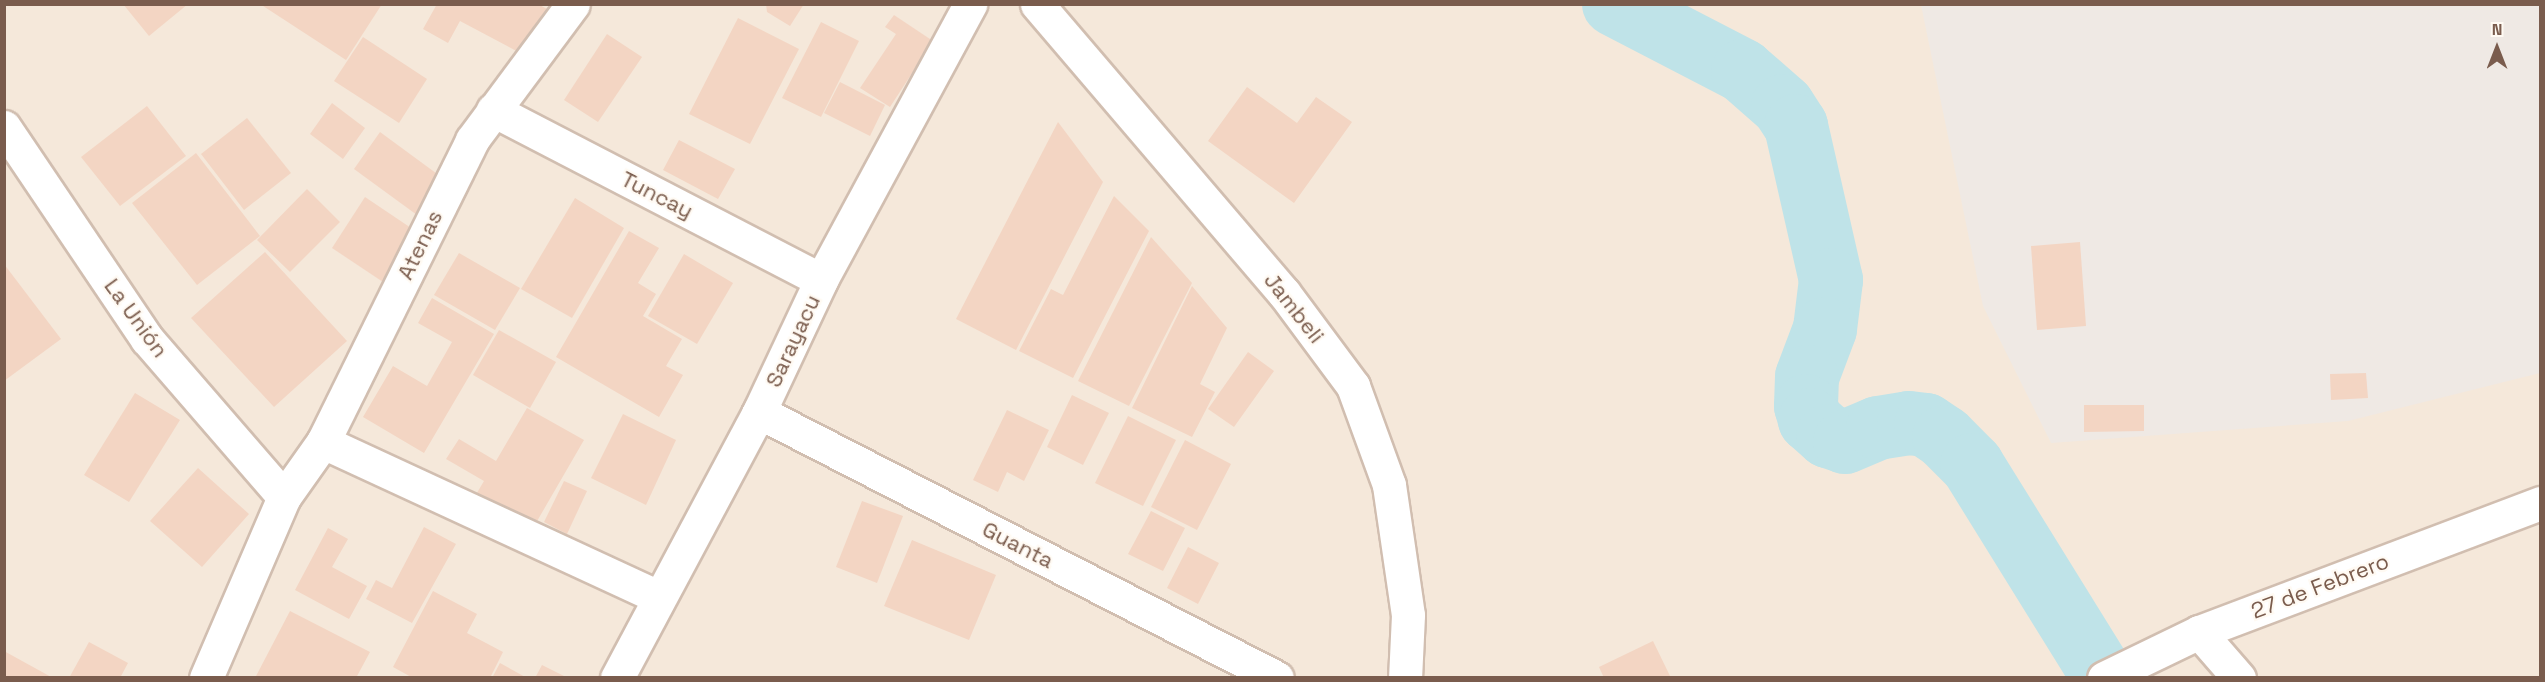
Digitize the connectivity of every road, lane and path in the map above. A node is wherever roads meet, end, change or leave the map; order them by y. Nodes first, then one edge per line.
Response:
1 (573, 4) edge
2 (970, 4) edge
3 (1037, 4) edge
4 (493, 110) junction
5 (4, 127) edge
6 (821, 280) junction
7 (759, 412) junction
8 (323, 442) junction
9 (284, 497) junction
10 (2541, 503) edge
11 (658, 597) junction
12 (2199, 632) junction
13 (2114, 673) edge
14 (206, 678) edge
15 (617, 678) edge
16 (1277, 678) edge
17 (1405, 678) edge
18 (2239, 678) edge

1 - 4 street, Atenas
2 - 6 street, Sarayacu
3 - 17 street, Jambeli
4 - 6 street, Tuncay
4 - 8 street, Atenas
5 - 9 street, La Unión
6 - 7 street, Sarayacu
7 - 11 street, Sarayacu
7 - 16 street, Guanta
8 - 9 street, Atenas
8 - 11 street
9 - 14 street, Atenas
10 - 12 street, 27 de Febrero
11 - 15 street, Sarayacu
12 - 13 street, 27 de Febrero
12 - 18 street

